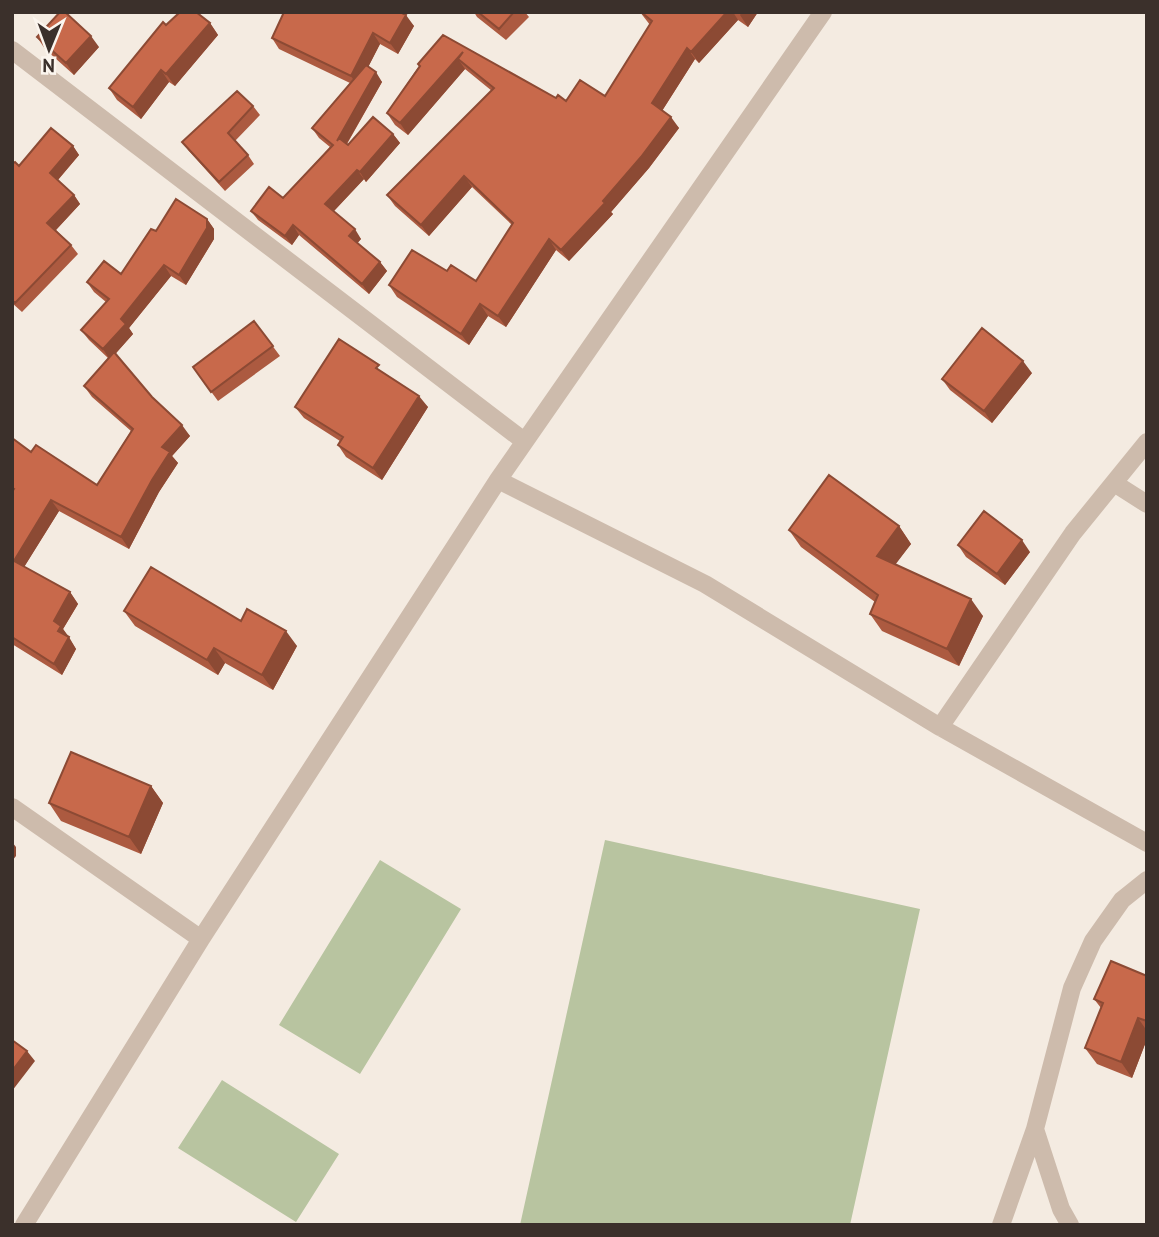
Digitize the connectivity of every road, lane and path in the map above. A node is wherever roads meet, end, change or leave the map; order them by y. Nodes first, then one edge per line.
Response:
1 (823, 12) edge
2 (12, 50) edge
3 (524, 441) junction
4 (1147, 442) edge
5 (498, 480) junction
6 (1114, 483) junction
7 (1147, 505) edge
8 (940, 727) junction
9 (12, 807) edge
10 (1147, 843) edge
11 (1147, 880) edge
12 (201, 939) junction
13 (1035, 1129) junction
14 (24, 1225) edge
15 (1001, 1225) edge
16 (1070, 1225) edge

1 - 3 street
2 - 3 street
3 - 5 street
4 - 6 street
5 - 8 street
5 - 12 street
6 - 7 street
6 - 8 street
8 - 10 street
9 - 12 street
11 - 13 street
12 - 14 street
13 - 15 street
13 - 16 street

